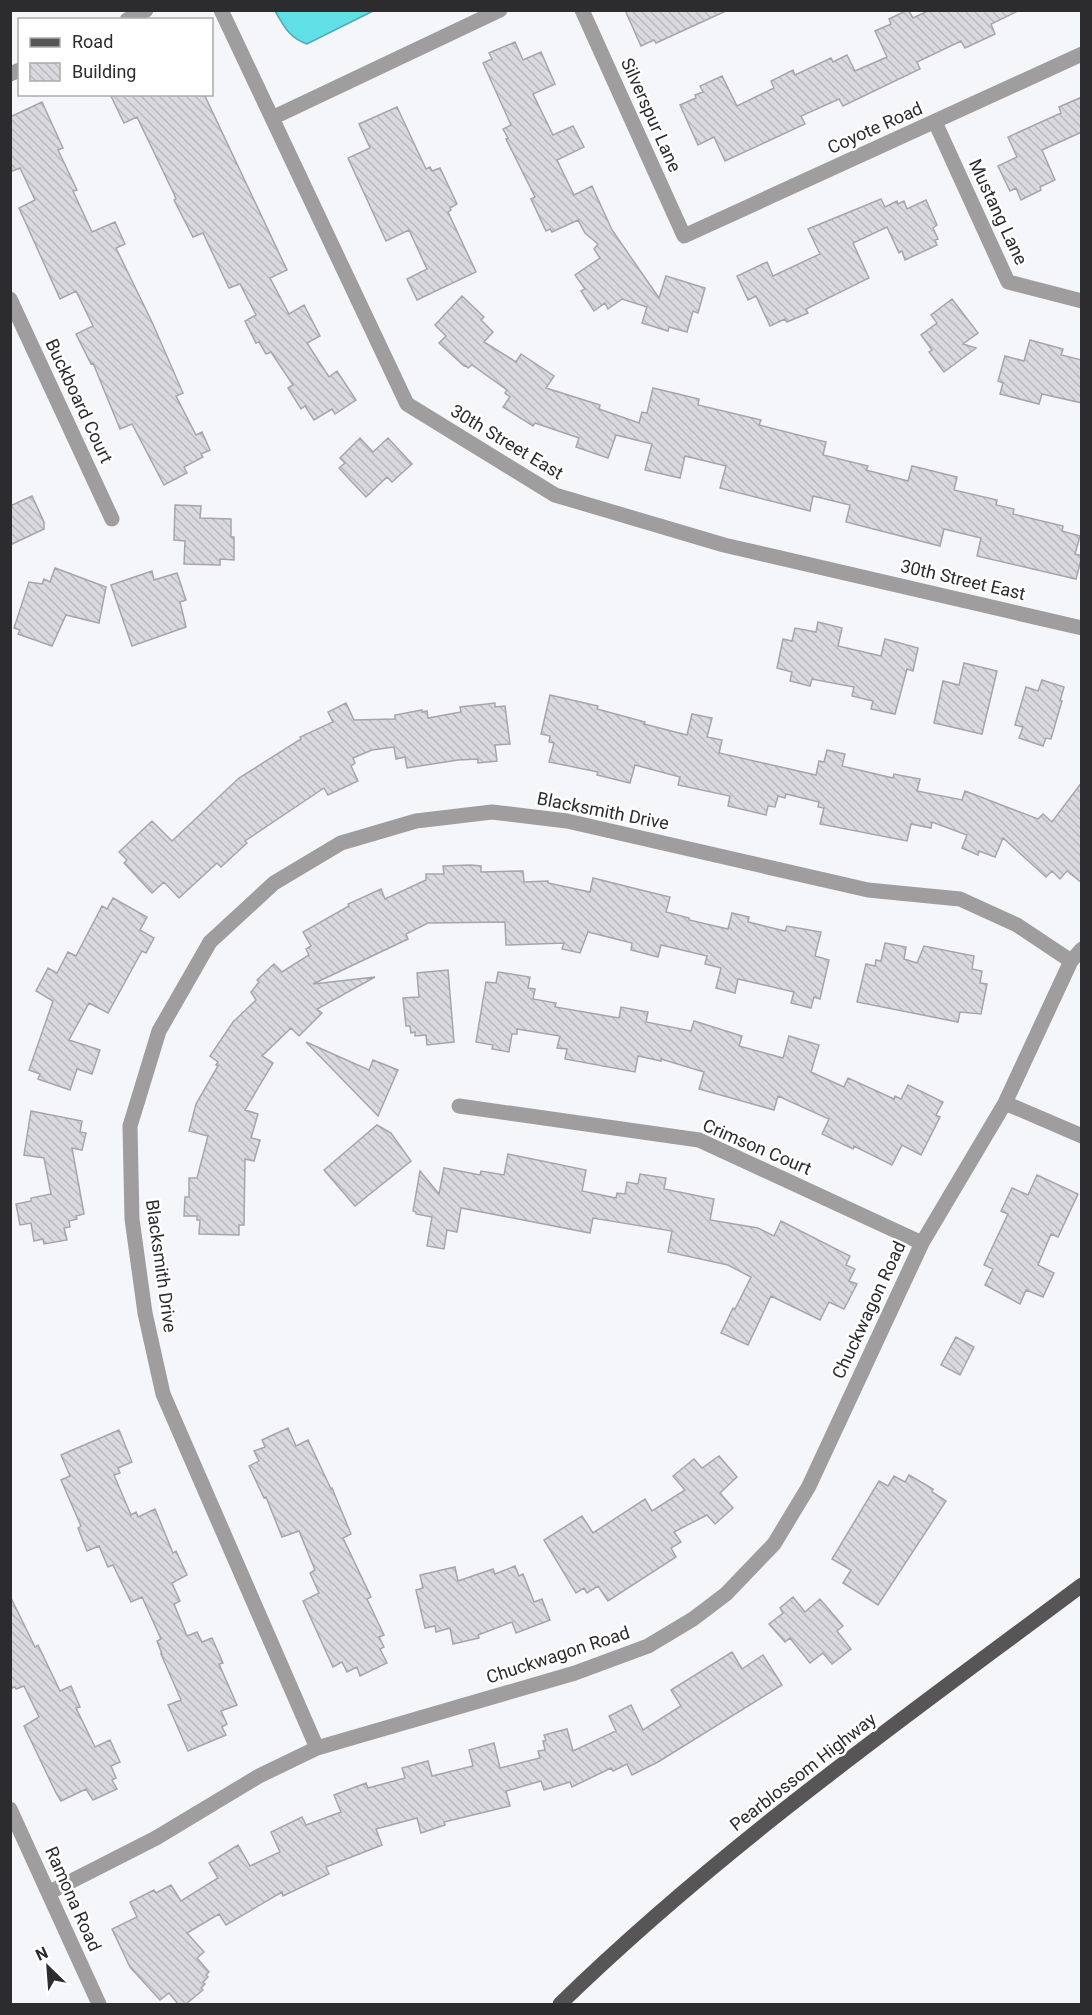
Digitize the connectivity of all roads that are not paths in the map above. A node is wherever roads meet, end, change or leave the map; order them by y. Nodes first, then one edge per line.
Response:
1 (146, 10) edge
2 (221, 10) edge
3 (500, 10) edge
4 (582, 10) edge
5 (131, 18) edge
6 (1082, 54) edge
7 (272, 118) junction
8 (935, 122) junction
9 (684, 236) joint
10 (10, 298) edge
11 (1082, 301) edge
12 (112, 519) dead end
13 (1082, 628) edge
14 (1082, 948) edge
15 (1071, 961) junction
16 (1005, 1104) junction
17 (459, 1106) dead end
18 (1082, 1136) edge
19 (922, 1243) junction
20 (1082, 1585) edge
21 (316, 1748) junction
22 (10, 1809) edge
23 (50, 1892) junction
24 (99, 2004) edge
25 (560, 2004) edge

1 - 5 street
2 - 7 street, 30th Street East
3 - 7 street
4 - 9 street, Silverspur Lane
6 - 8 street, Coyote Road
7 - 13 street, 30th Street East
8 - 9 street, Coyote Road
8 - 11 street, Mustang Lane
10 - 12 street, Buckboard Court
14 - 15 street, Chuckwagon Road
15 - 16 street, Chuckwagon Road
15 - 21 street, Blacksmith Drive
16 - 18 street
16 - 19 street, Chuckwagon Road
17 - 19 street, Crimson Court
19 - 21 street, Chuckwagon Road
20 - 25 main road, Pearblossom Highway
21 - 23 street, Chuckwagon Road
22 - 23 street, Ramona Road
23 - 24 street, Ramona Road

